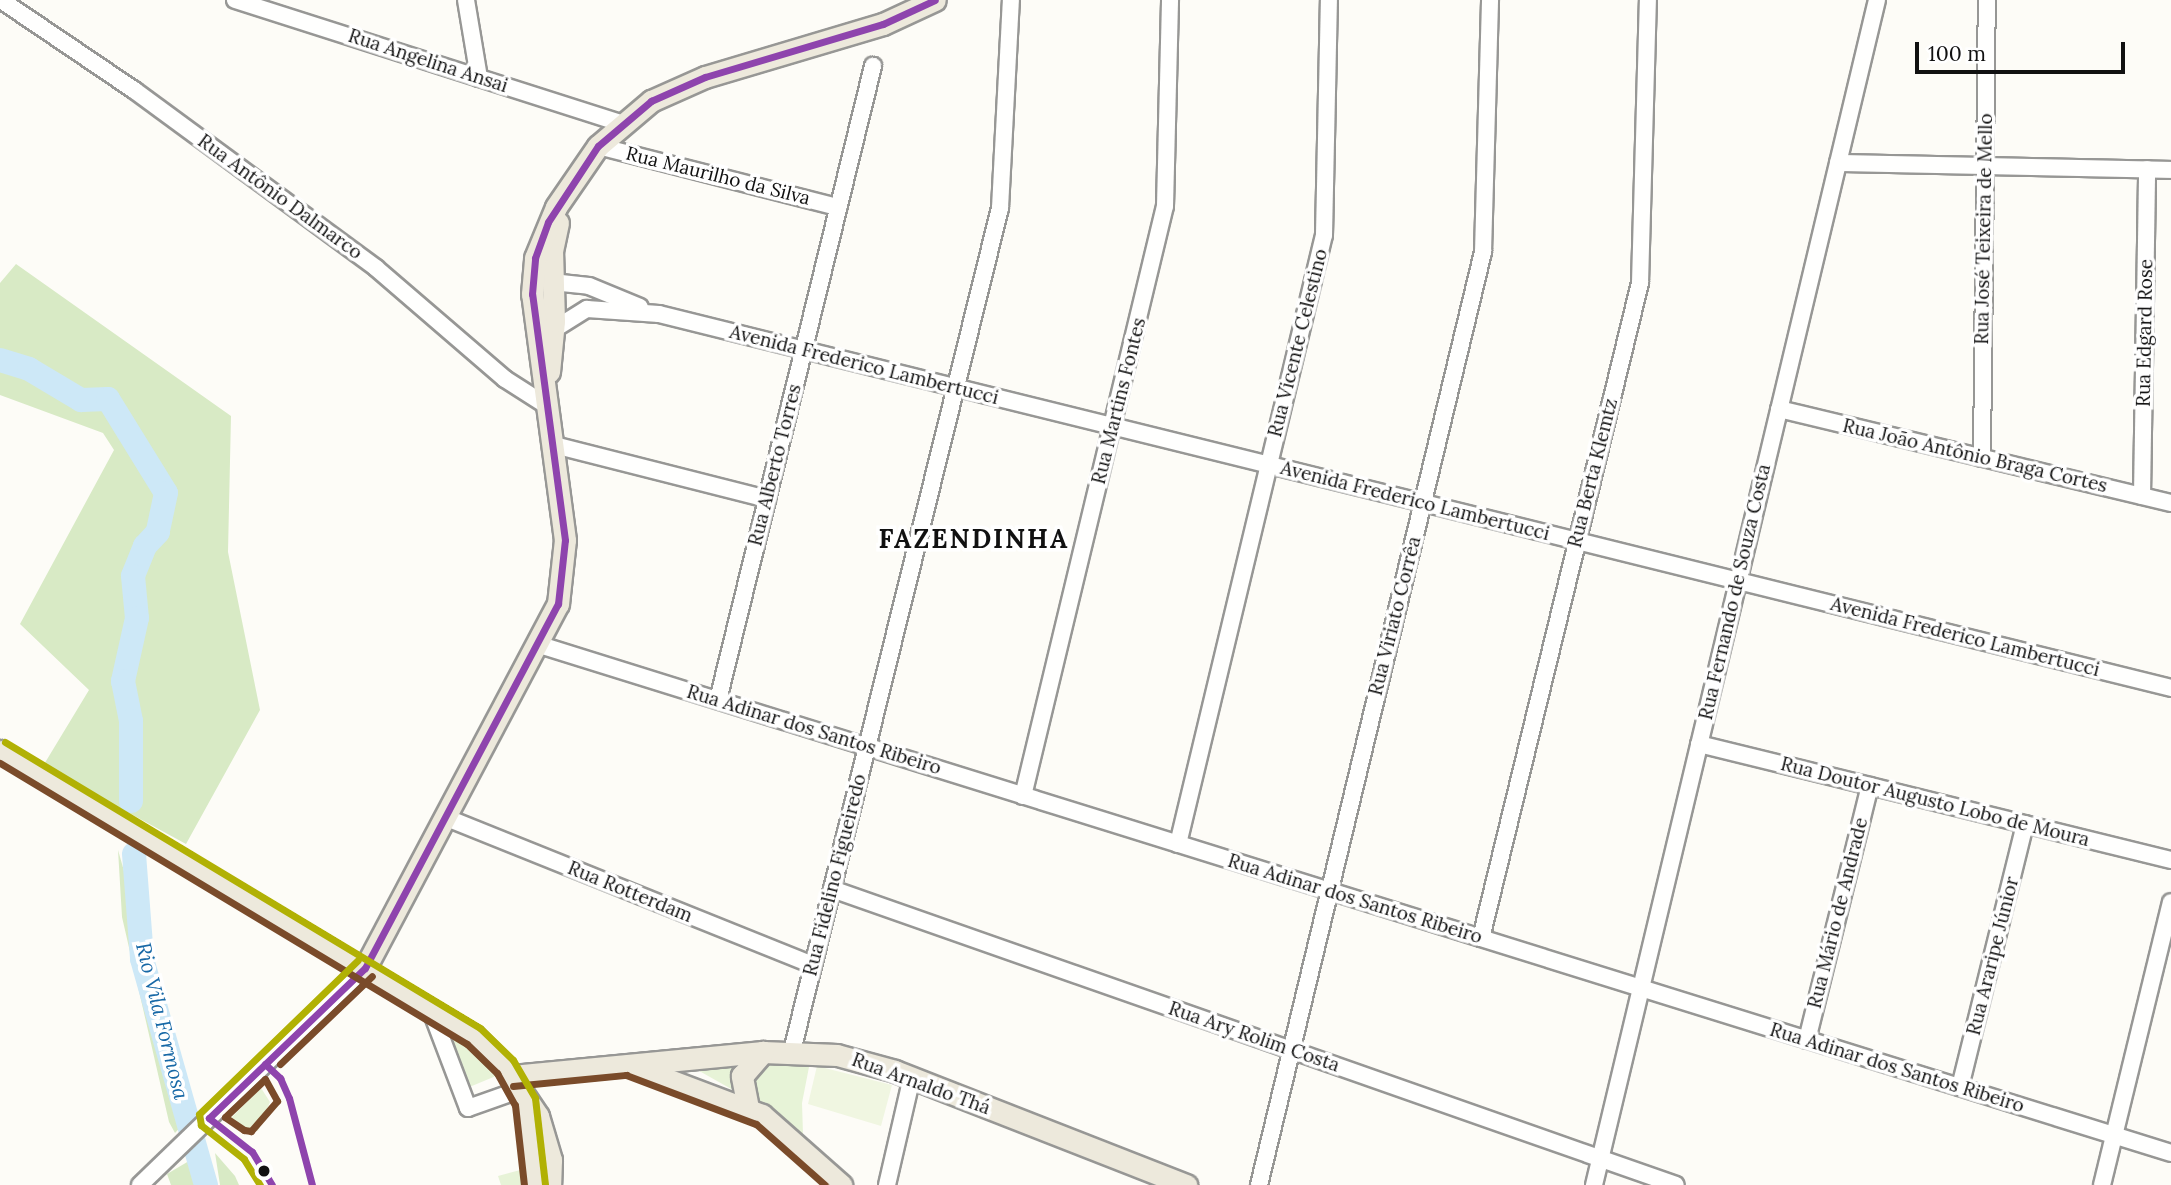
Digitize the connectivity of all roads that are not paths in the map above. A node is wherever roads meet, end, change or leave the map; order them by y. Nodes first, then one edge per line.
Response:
1 (1, 0) edge
2 (235, 0) edge
3 (288, 0) edge
4 (466, 0) edge
5 (935, 0) edge
6 (1011, 0) edge
7 (1170, 0) edge
8 (1329, 0) edge
9 (1490, 0) edge
10 (1647, 0) edge
11 (1877, 0) edge
12 (1987, 0) edge
13 (290, 18) junction
14 (873, 66) dead end
15 (479, 78) junction
16 (621, 123) junction
17 (598, 146) junction
18 (1838, 163) junction
19 (1985, 166) junction
20 (2147, 169) junction
21 (2171, 170) edge
22 (570, 186) junction
23 (838, 207) junction
24 (552, 282) junction
25 (659, 314) junction
26 (533, 319) junction
27 (553, 330) junction
28 (803, 350) junction
29 (956, 388) junction
30 (549, 403) junction
31 (1779, 409) junction
32 (1112, 426) junction
33 (554, 445) junction
34 (1982, 458) junction
35 (1269, 465) junction
36 (2142, 496) junction
37 (767, 499) junction
38 (1423, 503) junction
39 (2171, 503) edge
40 (1577, 541) junction
41 (1738, 581) junction
42 (540, 645) junction
43 (2171, 688) edge
44 (718, 700) junction
45 (1699, 744) junction
46 (867, 747) junction
47 (0, 751) edge
48 (1870, 786) junction
49 (1023, 796) junction
50 (447, 818) junction
51 (2025, 824) junction
52 (1178, 844) junction
53 (2171, 860) edge
54 (832, 889) junction
55 (1329, 891) junction
56 (2171, 902) edge
57 (1480, 938) junction
58 (813, 965) junction
59 (365, 968) junction
60 (1641, 988) junction
61 (429, 1006) junction
62 (1807, 1040) junction
63 (1292, 1050) junction
64 (792, 1051) junction
65 (763, 1052) junction
66 (627, 1064) junction
67 (912, 1077) junction
68 (1961, 1087) junction
69 (519, 1089) junction
70 (748, 1108) junction
71 (2114, 1136) junction
72 (2171, 1153) edge
73 (1600, 1158) junction
74 (139, 1185) edge
75 (535, 1185) edge
76 (550, 1185) edge
77 (841, 1185) edge
78 (887, 1185) edge
79 (1186, 1185) edge
80 (1259, 1185) edge
81 (1594, 1185) edge
82 (1676, 1185) edge
83 (2102, 1185) edge

1 - 30 street, Rua Antônio Dalmarco
2 - 13 street, Rua Angelina Ansai
3 - 13 street
4 - 15 street
5 - 16 main road
6 - 29 street, Rua Fidelino Figueiredo
7 - 32 street, Rua Martins Fontes
8 - 35 street, Rua Vicente Celestino
9 - 38 street, Rua Viriato Corrêa
10 - 40 street, Rua Berta Klemtz
11 - 18 street, Rua Fernando de Souza Costa
12 - 19 street, Rua José Teixeira de Mello
13 - 15 street, Rua Angelina Ansai
14 - 23 street, Rua Alberto Torres
15 - 16 street, Rua Angelina Ansai
16 - 17 main road
17 - 22 main road
17 - 23 street, Rua Maurilho da Silva
18 - 19 street
18 - 31 street, Rua Fernando de Souza Costa
19 - 20 street
19 - 34 street, Rua José Teixeira de Mello
20 - 21 street
20 - 36 street, Rua Edgard Rose
22 - 24 main road
22 - 26 main road
23 - 28 street, Rua Alberto Torres
24 - 25 street, Avenida Frederico Lambertucci
24 - 26 main road
24 - 27 main road
25 - 27 street, Avenida Frederico Lambertucci
25 - 28 street, Avenida Frederico Lambertucci
26 - 30 main road
27 - 30 main road
28 - 29 street, Avenida Frederico Lambertucci
28 - 37 street, Rua Alberto Torres
29 - 32 street, Avenida Frederico Lambertucci
29 - 46 street, Rua Fidelino Figueiredo
30 - 33 main road
31 - 34 street, Rua João Antônio Braga Cortes
31 - 41 street, Rua Fernando de Souza Costa
32 - 35 street, Avenida Frederico Lambertucci
32 - 49 street, Rua Martins Fontes
33 - 37 street
33 - 42 main road
34 - 36 street, Rua João Antônio Braga Cortes
35 - 38 street, Avenida Frederico Lambertucci
35 - 52 street, Rua Vicente Celestino
36 - 39 street, Rua João Antônio Braga Cortes
37 - 44 street, Rua Alberto Torres
38 - 40 street, Avenida Frederico Lambertucci
38 - 55 street, Rua Viriato Corrêa
40 - 41 street, Avenida Frederico Lambertucci
40 - 57 street, Rua Berta Klemtz
41 - 43 street, Avenida Frederico Lambertucci
41 - 45 street, Rua Fernando de Souza Costa
42 - 44 street, Rua Adinar dos Santos Ribeiro
42 - 50 main road
44 - 46 street, Rua Adinar dos Santos Ribeiro
45 - 48 street, Rua Doutor Augusto Lobo de Moura
45 - 60 street, Rua Fernando de Souza Costa
46 - 49 street, Rua Adinar dos Santos Ribeiro
46 - 54 street, Rua Fidelino Figueiredo
47 - 59 main road
48 - 51 street, Rua Doutor Augusto Lobo de Moura
48 - 62 street, Rua Mário de Andrade
49 - 52 street, Rua Adinar dos Santos Ribeiro
50 - 58 street, Rua Rotterdam
50 - 59 main road
51 - 53 street, Rua Doutor Augusto Lobo de Moura
51 - 68 street, Rua Araripe Júnior
52 - 55 street, Rua Adinar dos Santos Ribeiro
54 - 58 street, Rua Fidelino Figueiredo
54 - 63 street, Rua Ary Rolim Costa
55 - 57 street, Rua Adinar dos Santos Ribeiro
55 - 63 street, Rua Viriato Corrêa
56 - 71 street
57 - 60 street, Rua Adinar dos Santos Ribeiro
58 - 64 street, Rua Fidelino Figueiredo
59 - 61 main road
59 - 74 street
60 - 62 street, Rua Adinar dos Santos Ribeiro
60 - 73 street, Rua Fernando de Souza Costa
61 - 69 main road
61 - 69 street
62 - 68 street, Rua Adinar dos Santos Ribeiro
63 - 73 street, Rua Ary Rolim Costa
63 - 80 street, Rua Viriato Corrêa
64 - 65 main road, Rua Arnaldo Thá
64 - 67 main road, Rua Arnaldo Thá
65 - 66 main road, Rua Arnaldo Thá
65 - 70 main road
66 - 69 main road, Rua Arnaldo Thá
66 - 70 main road
67 - 78 street
67 - 79 main road, Rua Arnaldo Thá
68 - 71 street, Rua Adinar dos Santos Ribeiro
69 - 75 main road
69 - 76 main road
70 - 77 main road
71 - 72 street, Rua Adinar dos Santos Ribeiro
71 - 83 street
73 - 81 street, Rua Fernando de Souza Costa
73 - 82 street, Rua Ary Rolim Costa

